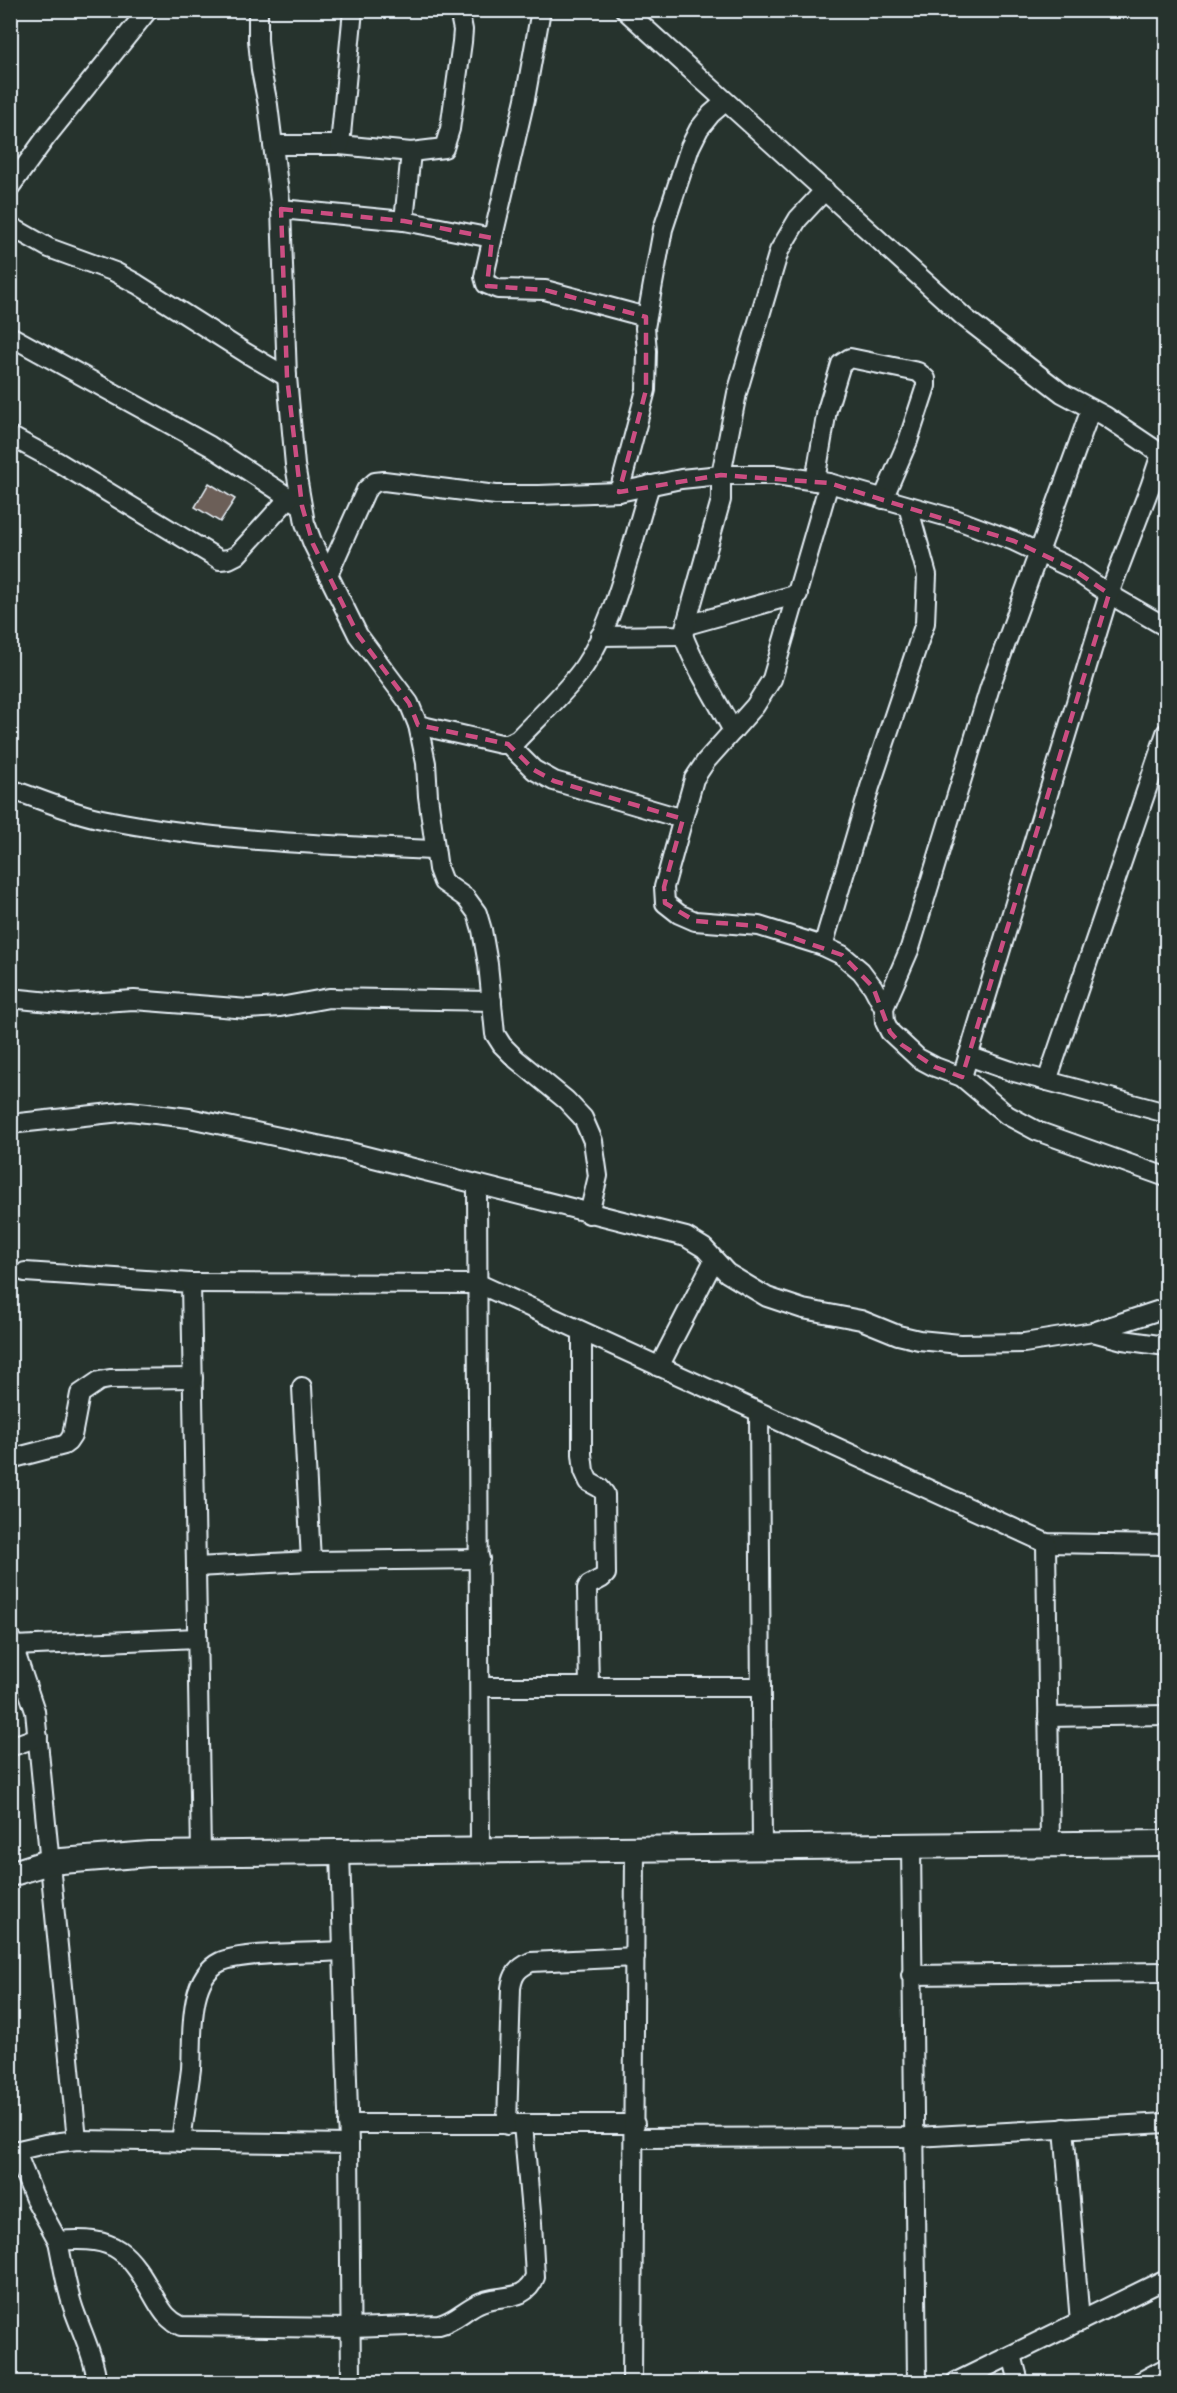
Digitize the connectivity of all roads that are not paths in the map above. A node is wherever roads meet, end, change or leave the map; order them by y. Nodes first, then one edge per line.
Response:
1 (148, 10) edge
2 (258, 10) edge
3 (353, 10) edge
4 (459, 10) edge
5 (541, 10) edge
6 (625, 10) edge
7 (725, 102) junction
8 (273, 145) junction
9 (340, 145) junction
10 (411, 152) junction
11 (10, 187) edge
12 (825, 190) junction
13 (281, 209) junction
14 (404, 221) junction
15 (10, 226) edge
16 (492, 238) junction
17 (646, 317) junction
18 (10, 336) edge
19 (287, 377) junction
20 (1091, 409) junction
21 (10, 436) edge
22 (1164, 455) edge
23 (721, 475) junction
24 (822, 482) junction
25 (650, 485) junction
26 (619, 492) junction
27 (883, 499) junction
28 (295, 502) junction
29 (908, 506) junction
30 (1038, 552) junction
31 (328, 575) junction
32 (798, 594) junction
33 (1109, 594) junction
34 (1167, 627) edge
35 (685, 630) junction
36 (600, 636) junction
37 (418, 725) junction
38 (733, 731) junction
39 (1167, 733) edge
40 (508, 744) junction
41 (10, 789) edge
42 (683, 819) junction
43 (434, 850) junction
44 (823, 946) junction
45 (10, 998) edge
46 (492, 1001) junction
47 (884, 1008) junction
48 (968, 1056) junction
49 (962, 1077) junction
50 (1047, 1081) junction
51 (1167, 1113) edge
52 (10, 1124) edge
53 (1167, 1177) edge
54 (477, 1186) junction
55 (589, 1214) junction
56 (714, 1260) junction
57 (25, 1272) dead end
58 (191, 1283) junction
59 (478, 1284) junction
60 (1167, 1308) edge
61 (582, 1332) junction
62 (1093, 1332) junction
63 (1167, 1346) edge
64 (658, 1367) junction
65 (193, 1378) junction
66 (302, 1387) dead end
67 (759, 1414) junction
68 (10, 1459) edge
69 (1046, 1543) junction
70 (1167, 1545) edge
71 (480, 1559) junction
72 (311, 1561) junction
73 (196, 1567) junction
74 (197, 1638) junction
75 (13, 1642) edge
76 (480, 1687) junction
77 (589, 1687) junction
78 (761, 1687) junction
79 (1167, 1715) edge
80 (1048, 1717) junction
81 (38, 1737) junction
82 (10, 1747) edge
83 (1167, 1844) edge
84 (1050, 1845) junction
85 (911, 1846) junction
86 (762, 1848) junction
87 (635, 1849) junction
88 (480, 1851) junction
89 (340, 1852) junction
90 (201, 1853) junction
91 (49, 1863) junction
92 (10, 1874) edge
93 (343, 1952) junction
94 (635, 1956) junction
95 (1167, 1972) edge
96 (911, 1975) junction
97 (1167, 2123) edge
98 (348, 2124) junction
99 (515, 2125) junction
100 (1064, 2128) junction
101 (635, 2131) junction
102 (916, 2137) junction
103 (77, 2140) junction
104 (181, 2142) junction
105 (349, 2144) junction
106 (13, 2151) edge
107 (58, 2241) junction
108 (1167, 2279) edge
109 (1080, 2322) junction
110 (351, 2328) junction
111 (1011, 2355) junction
112 (1167, 2368) edge
113 (97, 2382) edge
114 (351, 2382) edge
115 (632, 2382) edge
116 (917, 2382) edge
117 (956, 2382) edge
118 (1019, 2382) edge
119 (1140, 2382) edge

1 - 11 street
2 - 8 street
3 - 9 street
4 - 10 street
5 - 16 street
6 - 7 street
7 - 12 street
7 - 17 street
8 - 9 street
8 - 13 street
9 - 10 street
10 - 14 street
12 - 20 street
12 - 23 street
13 - 14 street
13 - 19 street
14 - 16 street
15 - 19 street
16 - 17 street
17 - 26 street
18 - 28 street
19 - 28 street
20 - 22 street
20 - 30 street
21 - 28 street
22 - 33 street
23 - 24 street
23 - 25 street
23 - 35 street
24 - 27 street
24 - 27 street
24 - 32 street
25 - 26 street
25 - 36 street
26 - 31 street
27 - 29 street
28 - 31 street
29 - 30 street
29 - 44 street
30 - 33 street
30 - 47 street
31 - 37 street
32 - 35 street
32 - 38 street
33 - 34 street
33 - 48 street
35 - 36 street
35 - 38 street
36 - 40 street
37 - 40 street
37 - 43 street
38 - 42 street
39 - 50 street
40 - 42 street
41 - 43 street
42 - 44 street
43 - 46 street
44 - 47 street
45 - 46 street
46 - 55 street
47 - 49 street
48 - 49 street
48 - 50 street
49 - 53 street
50 - 51 street
52 - 54 street
54 - 55 street
54 - 59 street
55 - 56 street
56 - 62 street
56 - 64 street
57 - 58 street
58 - 59 street
58 - 65 street
59 - 61 street
59 - 71 street
60 - 62 street
61 - 64 street
61 - 77 street
62 - 63 street
64 - 67 street
65 - 68 street
65 - 73 street
66 - 72 street
67 - 69 street
67 - 78 street
69 - 70 street
69 - 80 street
71 - 72 street
71 - 76 street
72 - 73 street
73 - 74 street
74 - 75 street
74 - 90 street
75 - 81 street
76 - 77 street
76 - 88 street
77 - 78 street
78 - 86 street
79 - 80 street
80 - 84 street
81 - 82 street
81 - 91 street
83 - 84 main road
84 - 85 main road
85 - 86 main road
85 - 96 street
86 - 87 main road
87 - 88 main road
87 - 94 street
88 - 89 main road
89 - 90 main road
89 - 93 street
90 - 91 main road
91 - 92 main road
91 - 103 street
93 - 98 street
93 - 104 street
94 - 99 street
94 - 101 street
95 - 96 street
96 - 102 street
97 - 100 street
98 - 99 street
98 - 105 street
99 - 101 street
99 - 110 street
100 - 102 street
100 - 109 street
101 - 102 street
101 - 115 street
102 - 116 street
103 - 104 street
103 - 106 street
104 - 105 street
105 - 110 street
106 - 107 street
107 - 110 street
107 - 113 street
108 - 109 street
109 - 111 street
110 - 114 street
111 - 117 street
111 - 118 street
112 - 119 street

